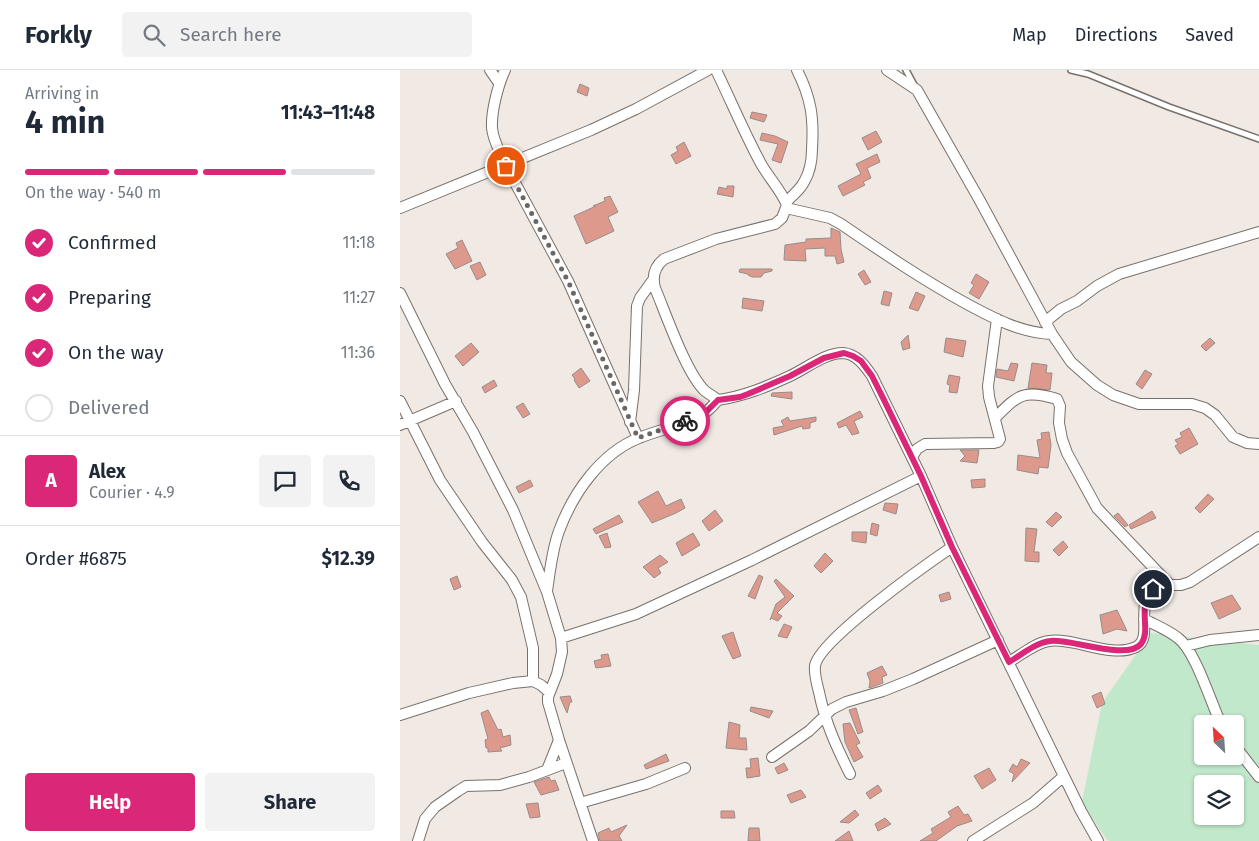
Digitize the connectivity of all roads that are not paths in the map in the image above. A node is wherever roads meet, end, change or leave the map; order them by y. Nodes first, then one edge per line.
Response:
1 (490, 70) edge
2 (505, 70) edge
3 (708, 70) edge
4 (716, 70) edge
5 (797, 70) edge
6 (887, 70) edge
7 (906, 70) edge
8 (1071, 70) edge
9 (499, 83) junction
10 (914, 86) junction
11 (1259, 139) edge
12 (506, 166) junction
13 (786, 205) junction
14 (400, 208) edge
15 (1259, 232) edge
16 (653, 280) junction
17 (400, 293) edge
18 (997, 319) junction
19 (1045, 322) junction
20 (1052, 334) junction
21 (718, 400) junction
22 (400, 401) edge
23 (456, 401) junction
24 (995, 418) junction
25 (410, 420) junction
26 (630, 423) junction
27 (400, 425) edge
28 (638, 438) junction
29 (1259, 444) edge
30 (912, 457) junction
31 (921, 476) junction
32 (1259, 538) edge
33 (952, 547) junction
34 (1168, 584) junction
35 (547, 592) junction
36 (1144, 619) junction
37 (1259, 635) edge
38 (561, 638) junction
39 (998, 640) junction
40 (1186, 646) junction
41 (1009, 662) junction
42 (532, 681) junction
43 (550, 692) junction
44 (400, 715) edge
45 (1217, 715) edge
46 (824, 717) junction
47 (558, 740) junction
48 (772, 757) dead end
49 (1244, 758) edge
50 (566, 762) junction
51 (685, 768) dead end
52 (547, 770) junction
53 (850, 774) dead end
54 (1064, 776) junction
55 (1259, 777) edge
56 (580, 803) junction
57 (418, 841) edge
58 (593, 841) edge
59 (973, 841) edge
60 (1098, 841) edge

1 - 9 street
2 - 9 street
3 - 12 street
4 - 13 street
5 - 13 street
6 - 10 street
7 - 10 lane
8 - 11 lane
9 - 12 street
10 - 19 street
12 - 14 street
12 - 26 street
13 - 16 street
13 - 18 street
15 - 19 street
16 - 21 street
16 - 26 street
17 - 23 street
18 - 20 street
18 - 24 street
19 - 20 street
20 - 29 street
21 - 28 street
21 - 30 street
22 - 25 street
23 - 25 street
23 - 35 street
24 - 30 street
24 - 34 street
25 - 27 street
25 - 42 street
26 - 28 street
28 - 35 street
30 - 31 street
31 - 33 street
31 - 38 street
32 - 34 street
33 - 39 street
33 - 46 street
34 - 36 street
35 - 38 street
36 - 40 street
36 - 41 street
37 - 40 street
38 - 43 street
39 - 41 street
39 - 46 street
40 - 45 street
41 - 54 street
42 - 43 street
42 - 44 street
43 - 47 street
46 - 48 street
46 - 53 street
47 - 50 street
47 - 52 street
49 - 55 street
50 - 52 street
50 - 56 street
51 - 56 street
52 - 57 street
54 - 59 street
54 - 60 street
56 - 58 street

